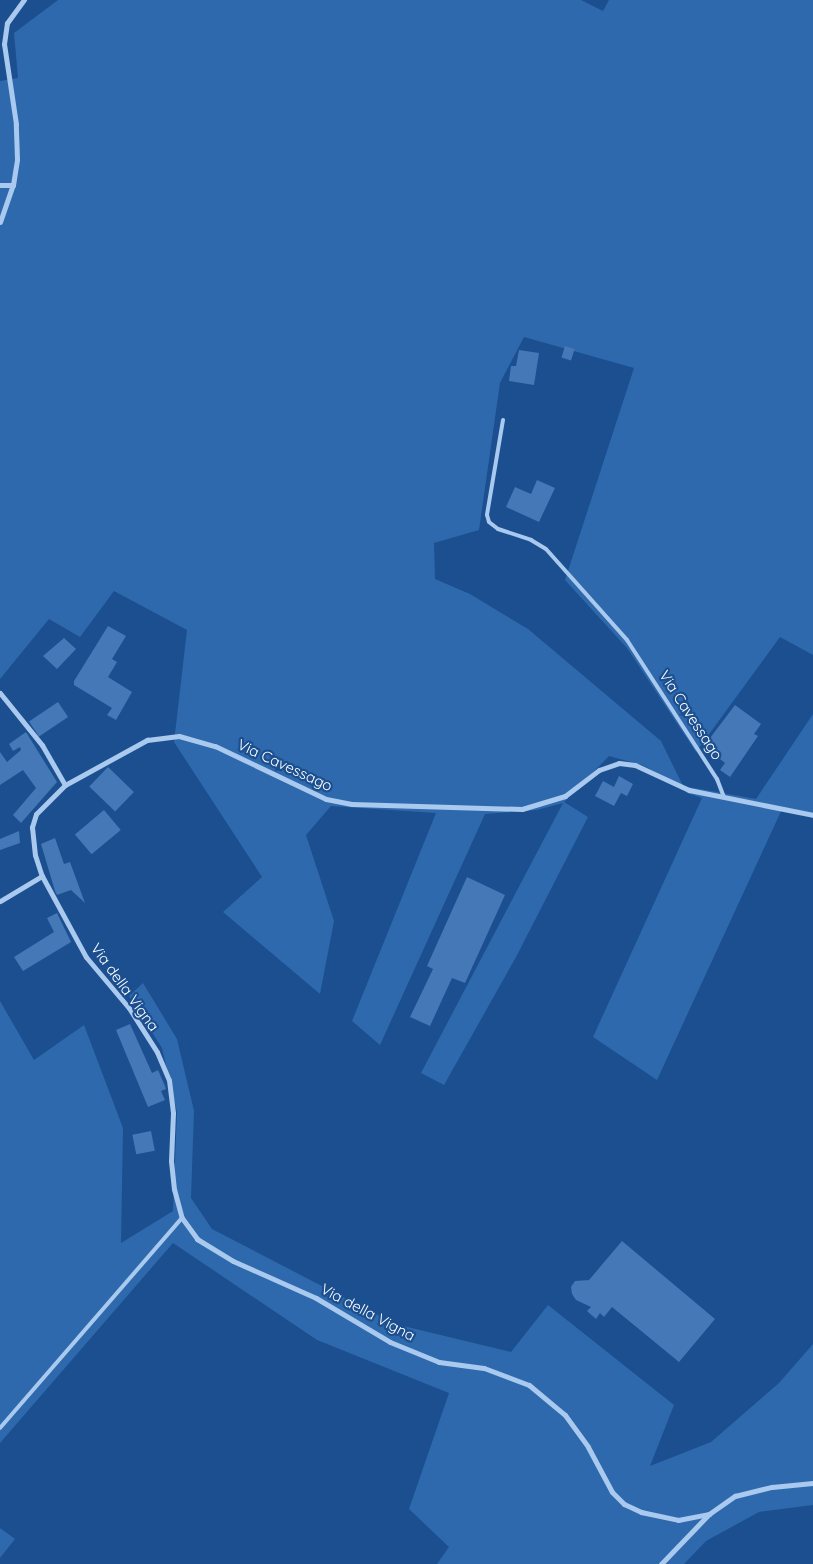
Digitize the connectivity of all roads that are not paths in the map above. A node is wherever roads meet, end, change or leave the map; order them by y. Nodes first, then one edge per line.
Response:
1 (24, 0) edge
2 (0, 185) edge
3 (13, 185) junction
4 (0, 222) edge
5 (503, 420) dead end
6 (0, 693) edge
7 (65, 785) junction
8 (724, 798) junction
9 (813, 815) edge
10 (42, 876) junction
11 (0, 900) edge
12 (182, 1218) junction
13 (0, 1428) edge
14 (813, 1483) edge
15 (709, 1514) junction
16 (661, 1564) edge

1 - 3 street
2 - 3 street
3 - 4 street
5 - 8 lane, Via Cavessago
6 - 7 street
7 - 8 street, Via Cavessago
7 - 10 street, Via Cavessago
8 - 9 street, Via Cavessago
10 - 11 street
10 - 12 street, Via della Vigna
12 - 13 lane
12 - 15 street, Via della Vigna
14 - 15 street
15 - 16 street

